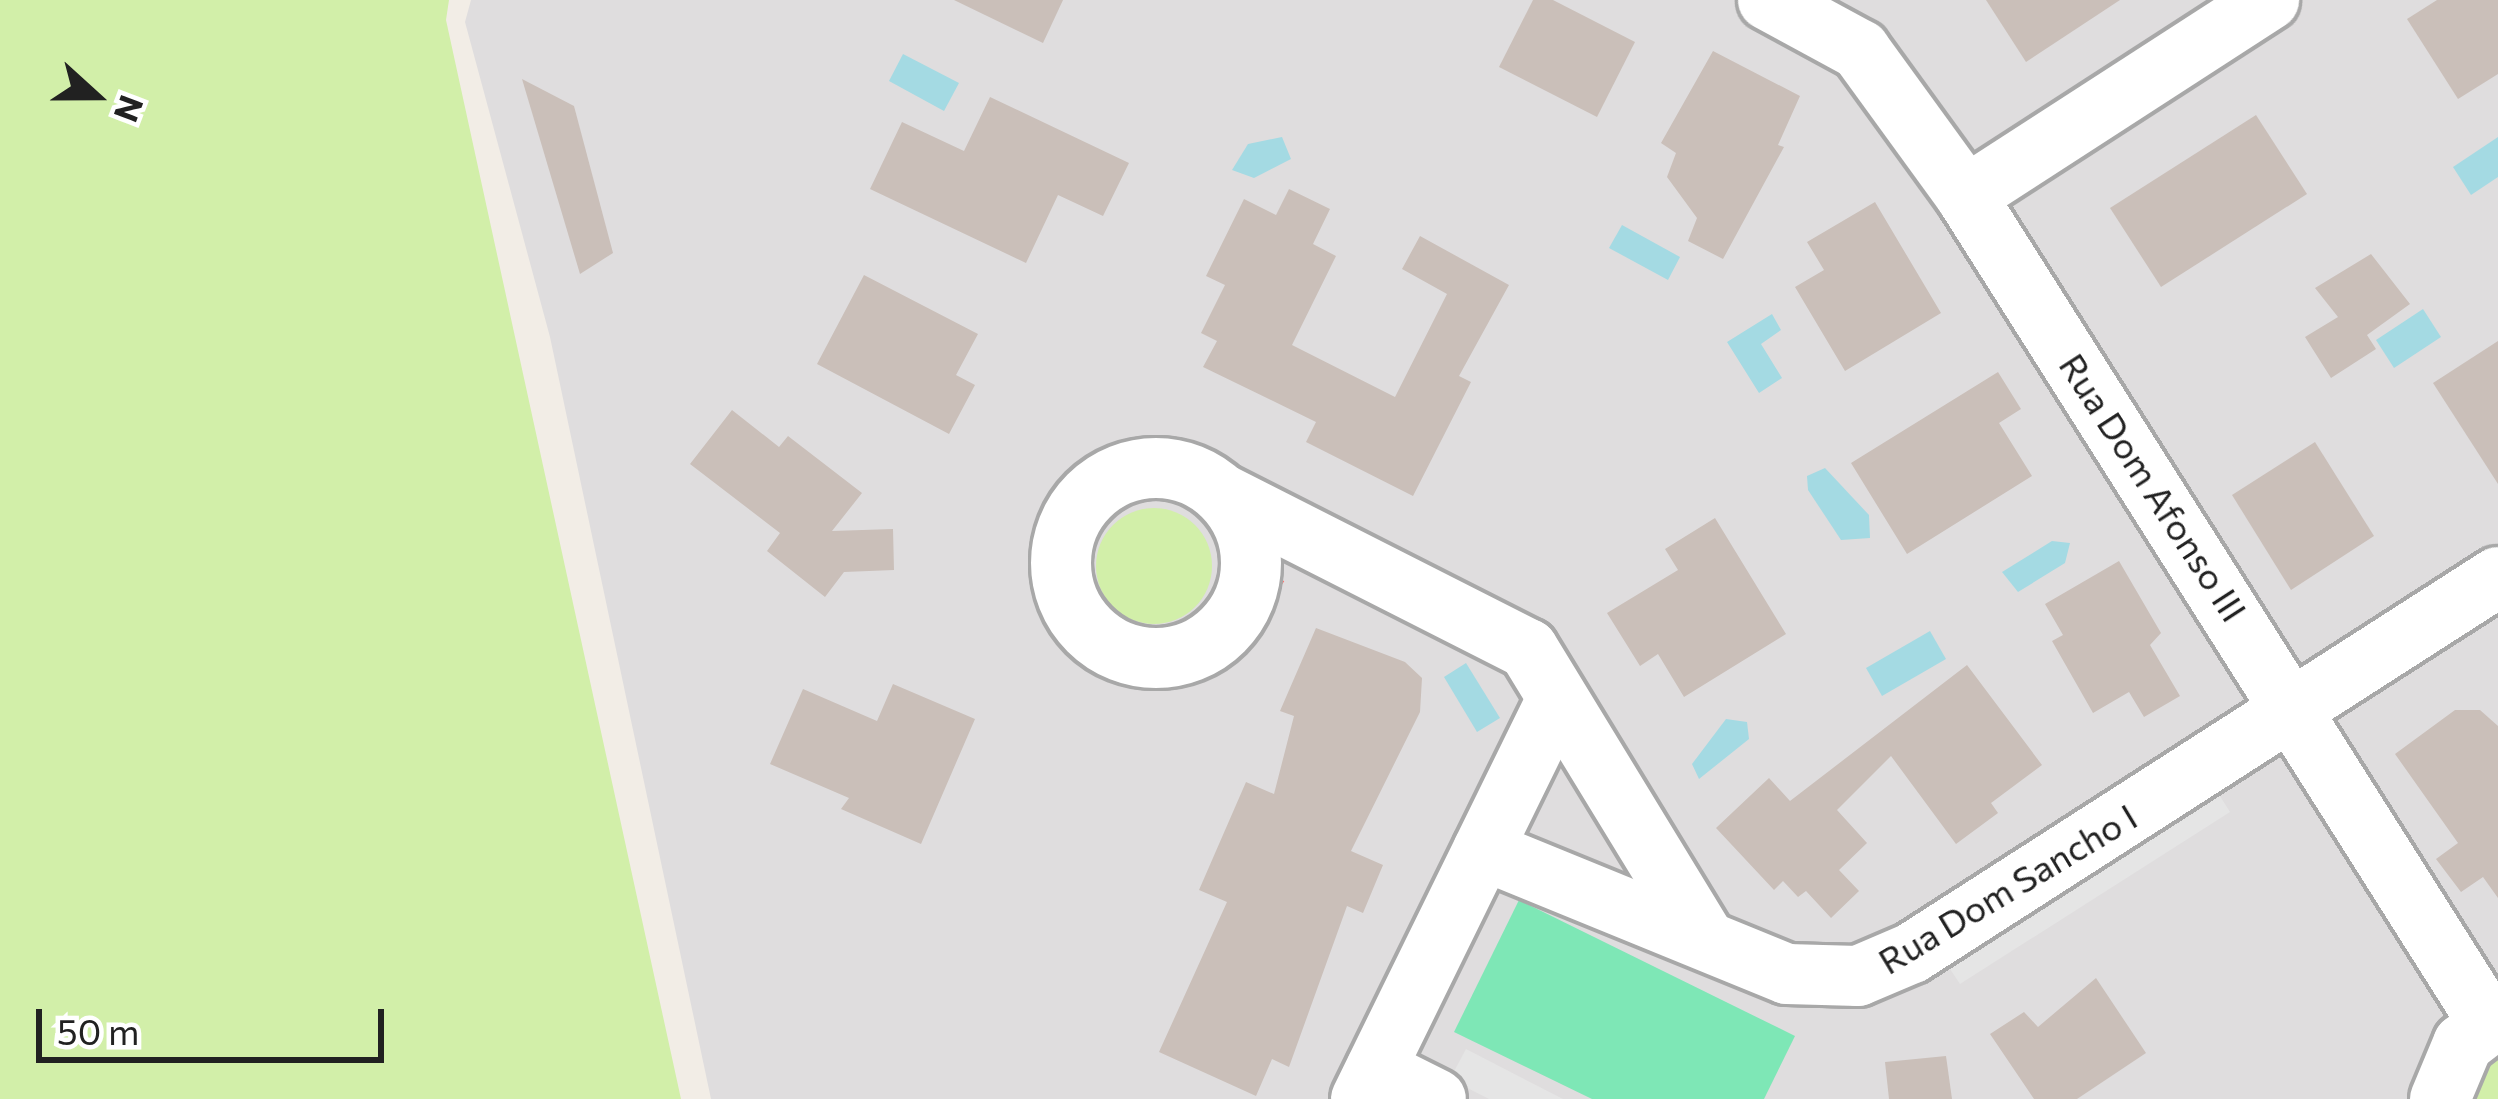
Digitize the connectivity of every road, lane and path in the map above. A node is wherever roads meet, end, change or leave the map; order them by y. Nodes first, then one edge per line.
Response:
1 (1768, 0) edge
2 (2269, 0) edge
3 (1966, 196) junction
4 (1210, 477) junction
5 (1294, 568) junction
6 (2498, 578) edge
7 (1557, 699) junction
8 (2296, 707) junction
9 (1483, 850) junction
10 (1703, 936) junction
11 (2493, 1019) edge
12 (1368, 1084) edge
13 (1436, 1099) edge
14 (2440, 1099) edge

1 - 3 street, Rua Dom Afonso III
2 - 3 street
3 - 8 street, Rua Dom Afonso III
4 - 5 street
4 - 5 street
4 - 5 street
4 - 5 path
5 - 7 street
6 - 8 street, Rua Dom Sancho I
7 - 9 street
7 - 10 street
8 - 10 street, Rua Dom Sancho I
8 - 11 street, Rua Dom Afonso III
9 - 10 street, Rua Dom Sancho I
9 - 12 street
11 - 14 street
12 - 13 street

